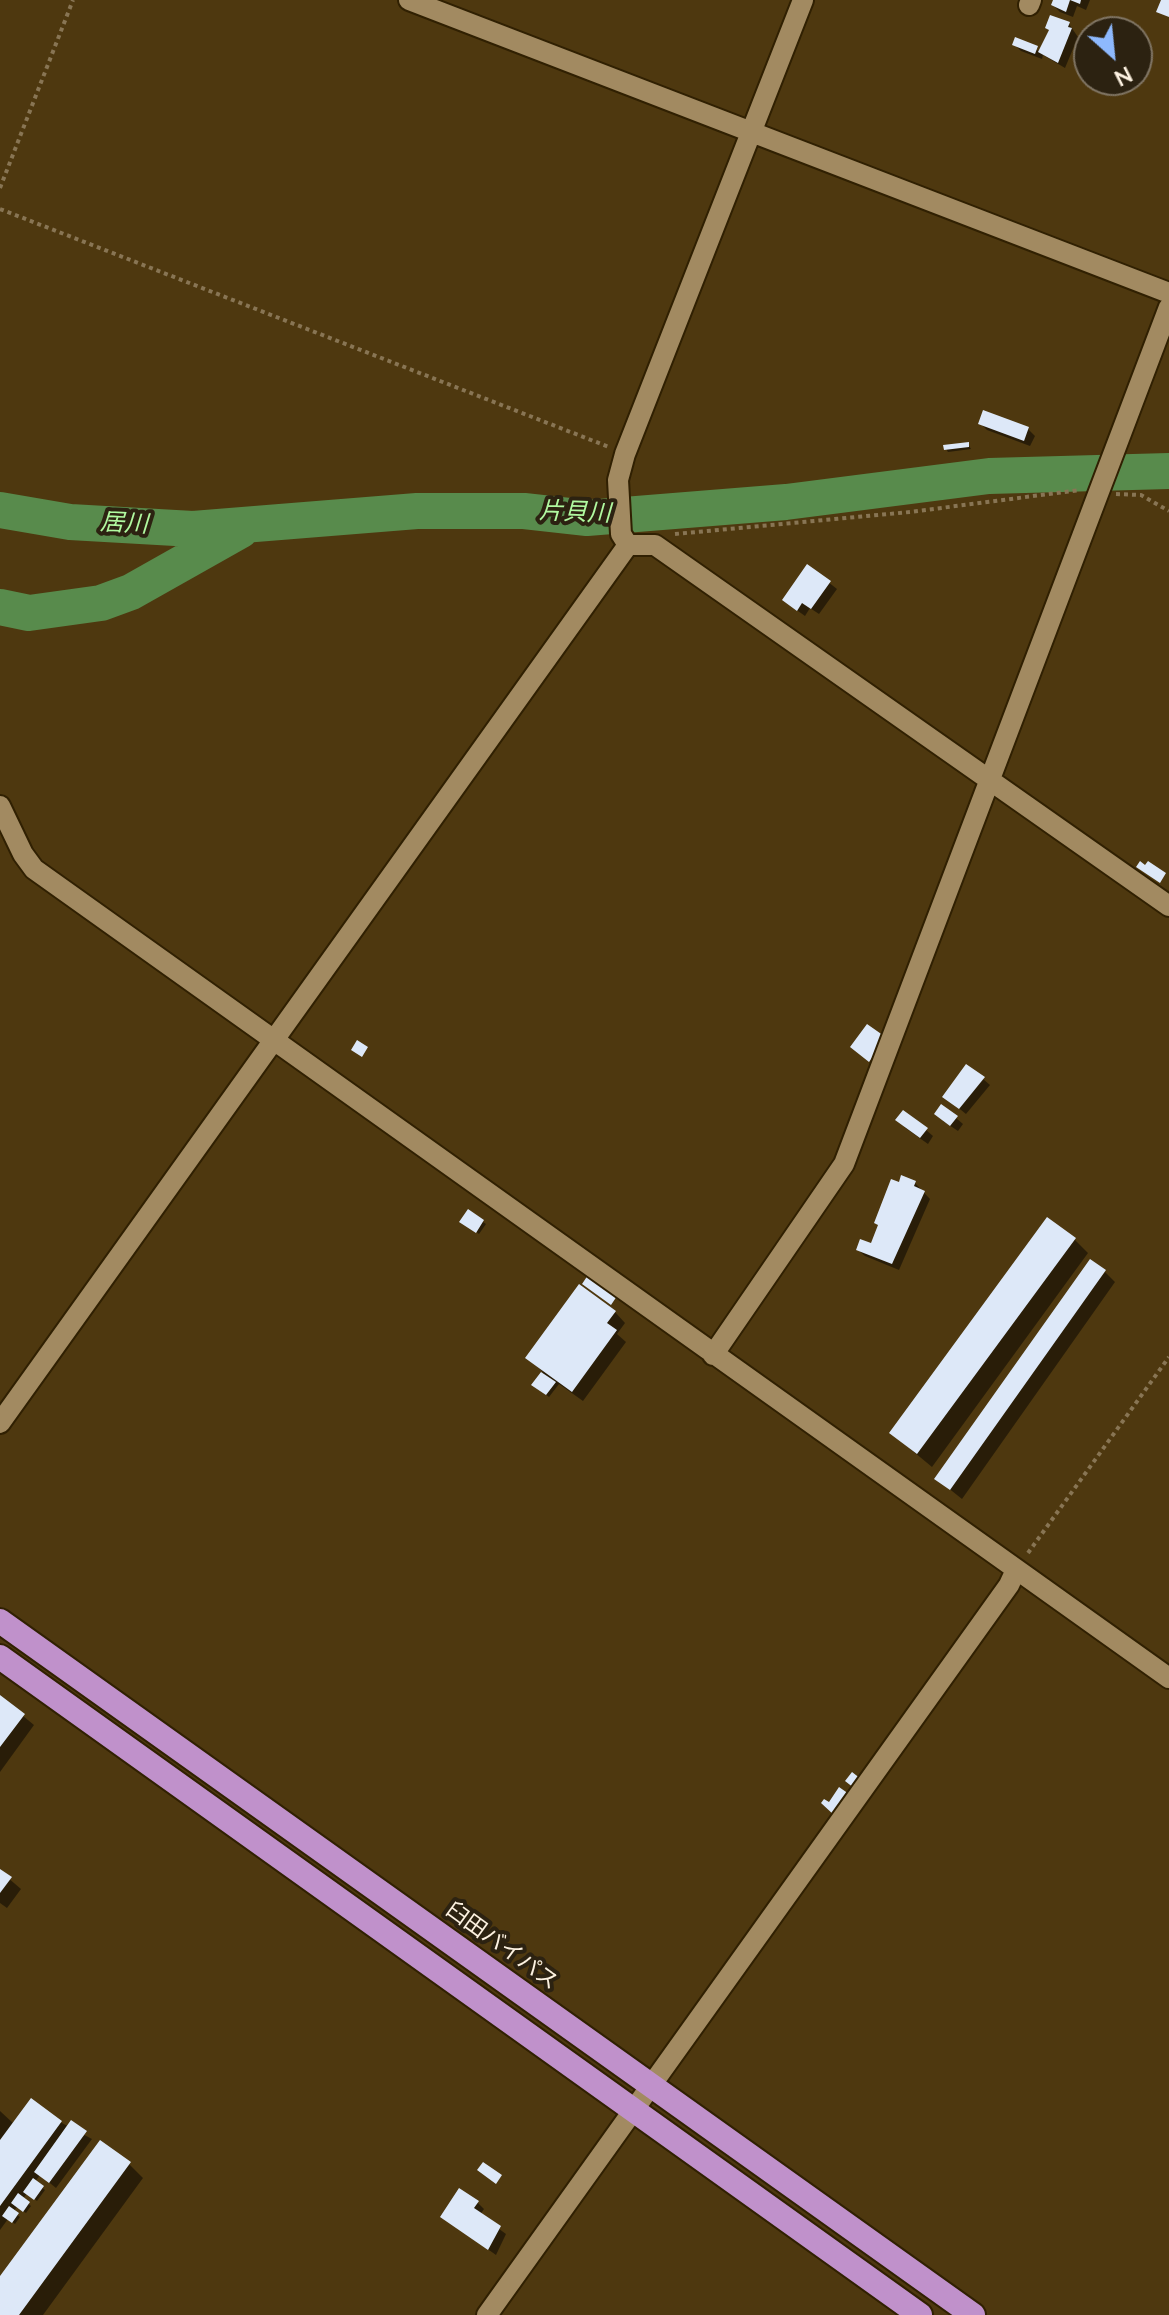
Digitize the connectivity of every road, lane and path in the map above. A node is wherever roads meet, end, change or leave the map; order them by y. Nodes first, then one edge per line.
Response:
1 (73, 0) edge
2 (409, 0) edge
3 (803, 0) edge
4 (751, 133) junction
5 (0, 188) edge
6 (0, 209) edge
7 (1169, 293) edge
8 (1169, 307) edge
9 (625, 454) junction
10 (1102, 489) junction
11 (1169, 511) edge
12 (668, 534) dead end
13 (625, 540) junction
14 (990, 778) junction
15 (0, 806) edge
16 (1169, 906) edge
17 (275, 1040) junction
18 (713, 1355) junction
19 (1169, 1357) edge
20 (0, 1423) edge
21 (1015, 1572) junction
22 (0, 1621) edge
23 (0, 1657) edge
24 (1169, 1678) edge
25 (651, 2086) junction
26 (633, 2109) junction
27 (487, 2315) edge
28 (920, 2315) edge
29 (973, 2315) edge

1 - 5 path
2 - 4 street
3 - 4 street
4 - 7 street
4 - 9 street
6 - 9 path
8 - 10 street
9 - 13 street
10 - 11 path
10 - 12 path
10 - 14 street
13 - 14 street
13 - 17 street
14 - 16 street
14 - 18 street
15 - 17 street
17 - 18 street
17 - 20 street
18 - 21 street
19 - 21 path
21 - 24 street
21 - 25 street
22 - 25 highway, 臼田バイパス
23 - 26 highway
25 - 26 street
25 - 29 highway, 臼田バイパス
26 - 27 street
26 - 28 highway

